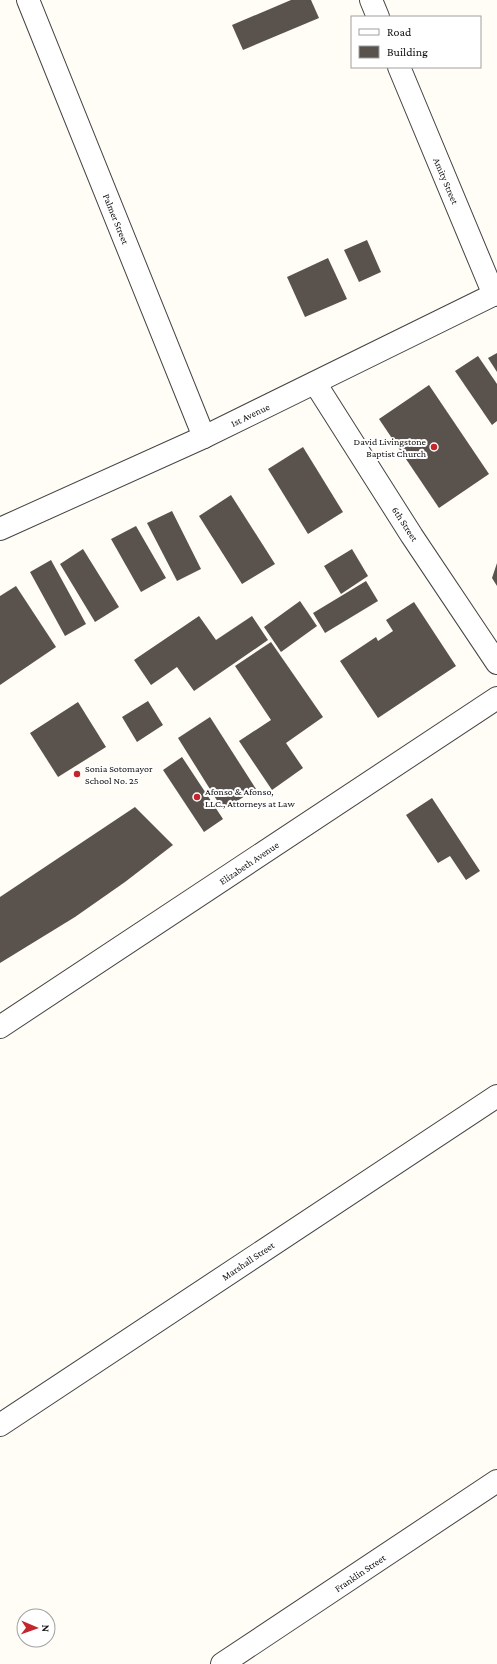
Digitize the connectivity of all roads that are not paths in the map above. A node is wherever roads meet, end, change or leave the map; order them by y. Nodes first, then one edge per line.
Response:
1 (28, 0) edge
2 (371, 0) edge
3 (378, 16) edge
4 (399, 68) edge
5 (496, 294) edge
6 (315, 383) junction
7 (204, 437) junction
8 (0, 529) edge
9 (497, 663) edge
10 (497, 698) edge
11 (0, 1028) edge
12 (497, 1096) edge
13 (0, 1425) edge
14 (497, 1481) edge
15 (222, 1664) edge

1 - 7 street, Palmer Street
2 - 3 street
4 - 5 street, Amity Street
5 - 6 street, 1st Avenue
6 - 7 street, 1st Avenue
6 - 9 street, 6th Street
7 - 8 street, 1st Avenue
10 - 11 street, Elizabeth Avenue
12 - 13 street, Marshall Street
14 - 15 street, Franklin Street

